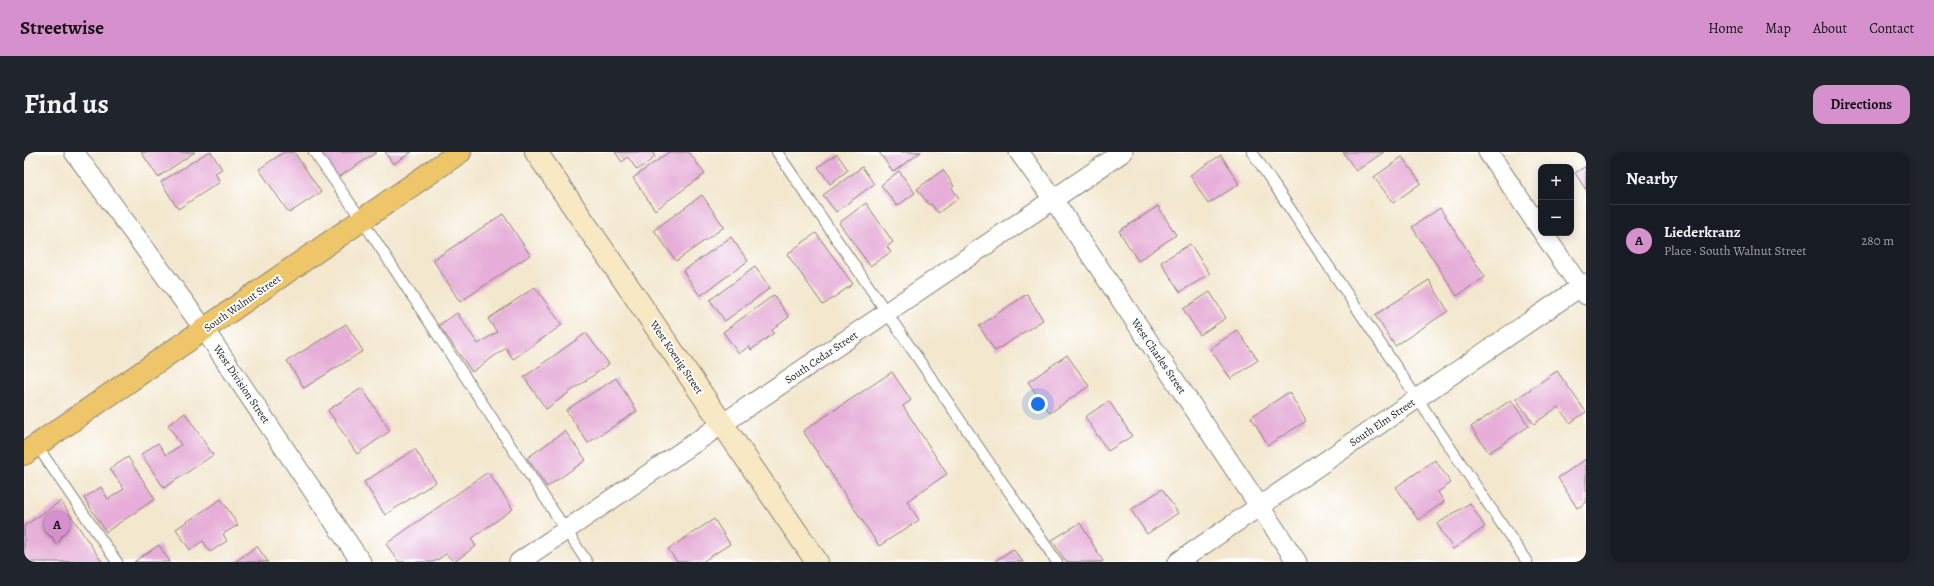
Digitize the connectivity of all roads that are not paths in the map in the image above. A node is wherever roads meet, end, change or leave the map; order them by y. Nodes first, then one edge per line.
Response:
1 (74, 152) edge
2 (314, 152) edge
3 (460, 152) edge
4 (536, 152) edge
5 (777, 152) edge
6 (1019, 152) edge
7 (1123, 152) edge
8 (1252, 152) edge
9 (1488, 152) edge
10 (1053, 199) junction
11 (362, 220) junction
12 (1538, 226) edge
13 (1545, 236) edge
14 (1584, 288) edge
15 (886, 312) junction
16 (204, 329) junction
17 (1417, 398) junction
18 (722, 424) junction
19 (31, 450) edge
20 (1260, 506) junction
21 (566, 530) junction
22 (117, 562) edge
23 (361, 562) edge
24 (519, 562) edge
25 (587, 562) edge
26 (817, 562) edge
27 (1057, 562) edge
28 (1178, 562) edge
29 (1298, 562) edge
30 (1527, 562) edge

1 - 16 street, West Division Street
2 - 11 lane
3 - 11 main road, South Walnut Street
4 - 18 street, West Koenig Street
5 - 15 lane
6 - 10 street, West Charles Street
7 - 10 street, South Cedar Street
8 - 17 lane
9 - 12 street
10 - 15 street, South Cedar Street
10 - 20 street, West Charles Street
11 - 16 main road, South Walnut Street
11 - 21 lane
13 - 14 street
14 - 17 street, South Elm Street
15 - 18 street, South Cedar Street
15 - 27 lane
16 - 19 main road, South Walnut Street
16 - 23 street, West Division Street
17 - 20 street, South Elm Street
17 - 30 lane
18 - 21 street, South Cedar Street
18 - 26 street, West Koenig Street
19 - 22 lane
20 - 28 street, South Elm Street
20 - 29 street, West Charles Street
21 - 24 street, South Cedar Street
21 - 25 lane

